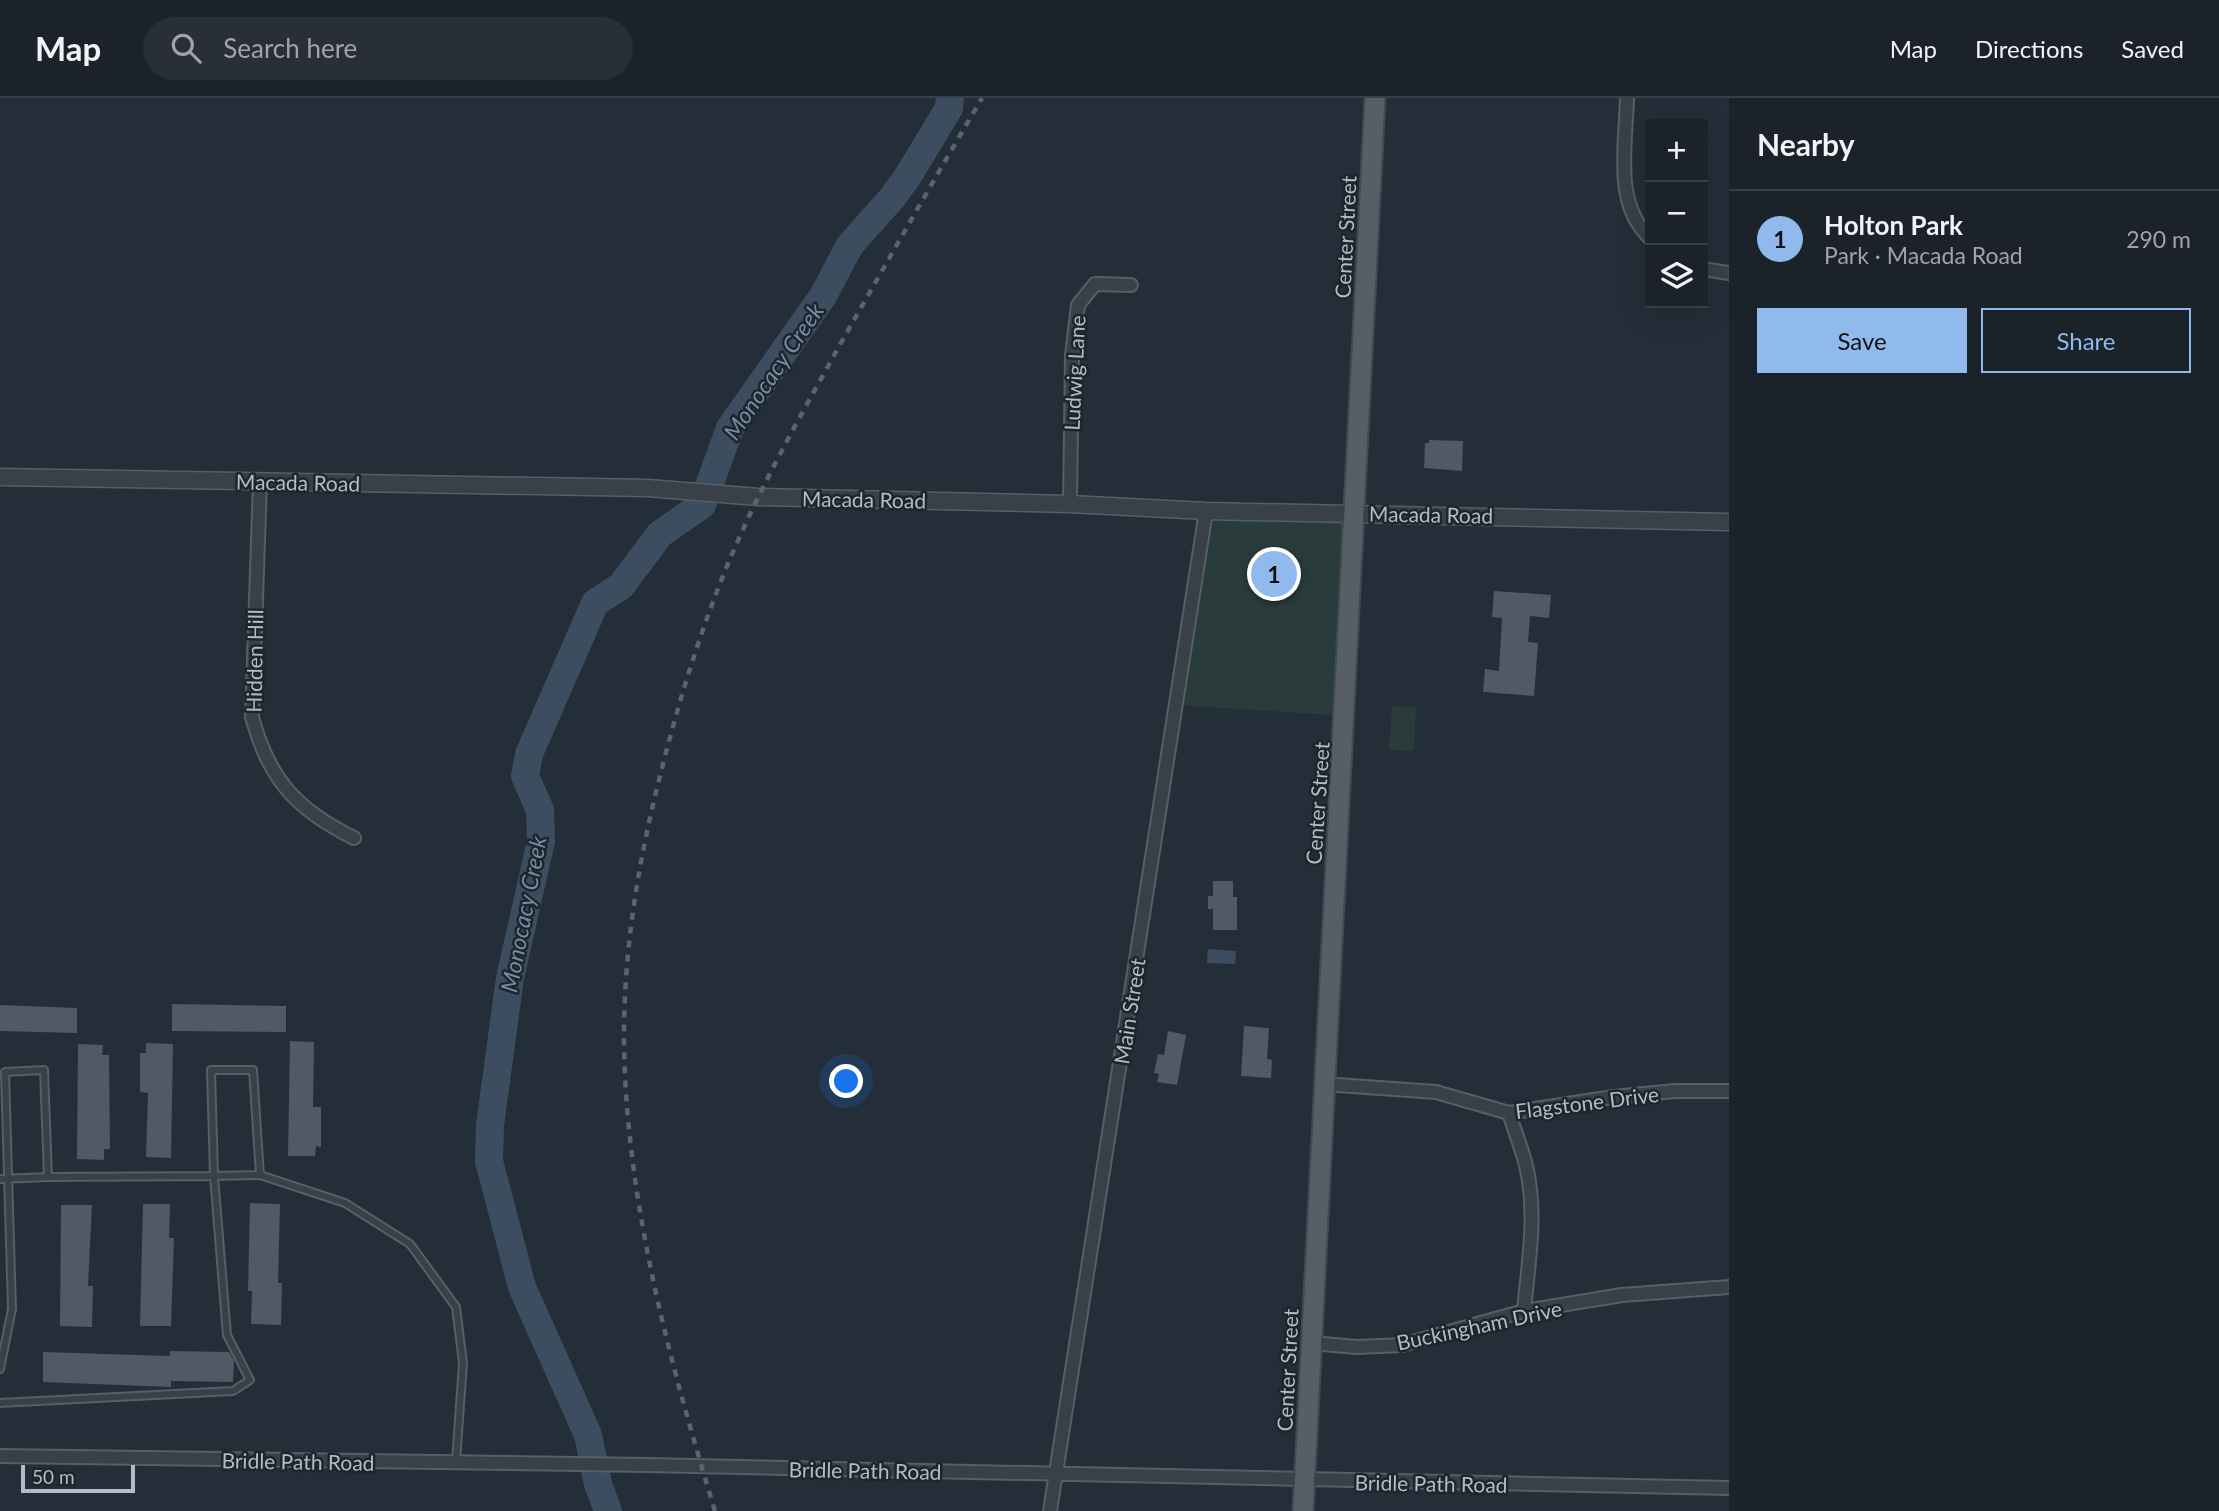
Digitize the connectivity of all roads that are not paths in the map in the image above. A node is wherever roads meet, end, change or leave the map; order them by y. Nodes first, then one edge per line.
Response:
1 (1375, 98) edge
2 (1627, 98) edge
3 (1645, 233) edge
4 (1708, 270) edge
5 (1729, 273) edge
6 (1131, 285) dead end
7 (0, 477) edge
8 (260, 482) junction
9 (1070, 503) junction
10 (1206, 511) junction
11 (1353, 512) junction
12 (1729, 522) edge
13 (354, 838) dead end
14 (1323, 1084) junction
15 (1729, 1091) edge
16 (1509, 1113) junction
17 (260, 1175) junction
18 (214, 1176) junction
19 (48, 1177) junction
20 (3, 1179) edge
21 (1729, 1287) edge
22 (1524, 1311) junction
23 (1311, 1343) junction
24 (0, 1369) edge
25 (0, 1403) edge
26 (0, 1455) edge
27 (456, 1464) junction
28 (1058, 1474) junction
29 (1304, 1480) junction
30 (1729, 1488) edge
31 (1051, 1511) edge
32 (1303, 1511) edge

1 - 11 main road, Center Street
2 - 3 street
4 - 5 street
6 - 9 street, Ludwig Lane
7 - 8 street, Macada Road
8 - 9 street, Macada Road
8 - 13 street, Hidden Hill
9 - 10 street, Macada Road
10 - 11 street, Macada Road
10 - 28 street, Main Street
11 - 12 street, Macada Road
11 - 14 main road, Center Street
14 - 16 street, Flagstone Drive
14 - 23 main road, Center Street
15 - 16 street, Flagstone Drive
16 - 22 street
17 - 18 lane
17 - 18 lane
17 - 27 lane
18 - 19 lane
18 - 25 lane
19 - 20 lane
19 - 20 lane
20 - 24 lane
21 - 22 street, Buckingham Drive
22 - 23 street, Buckingham Drive
23 - 29 main road, Center Street
26 - 27 street, Bridle Path Road
27 - 28 street, Bridle Path Road
28 - 29 street, Bridle Path Road
28 - 31 street, Main Street
29 - 30 street, Bridle Path Road
29 - 32 main road, Center Street

